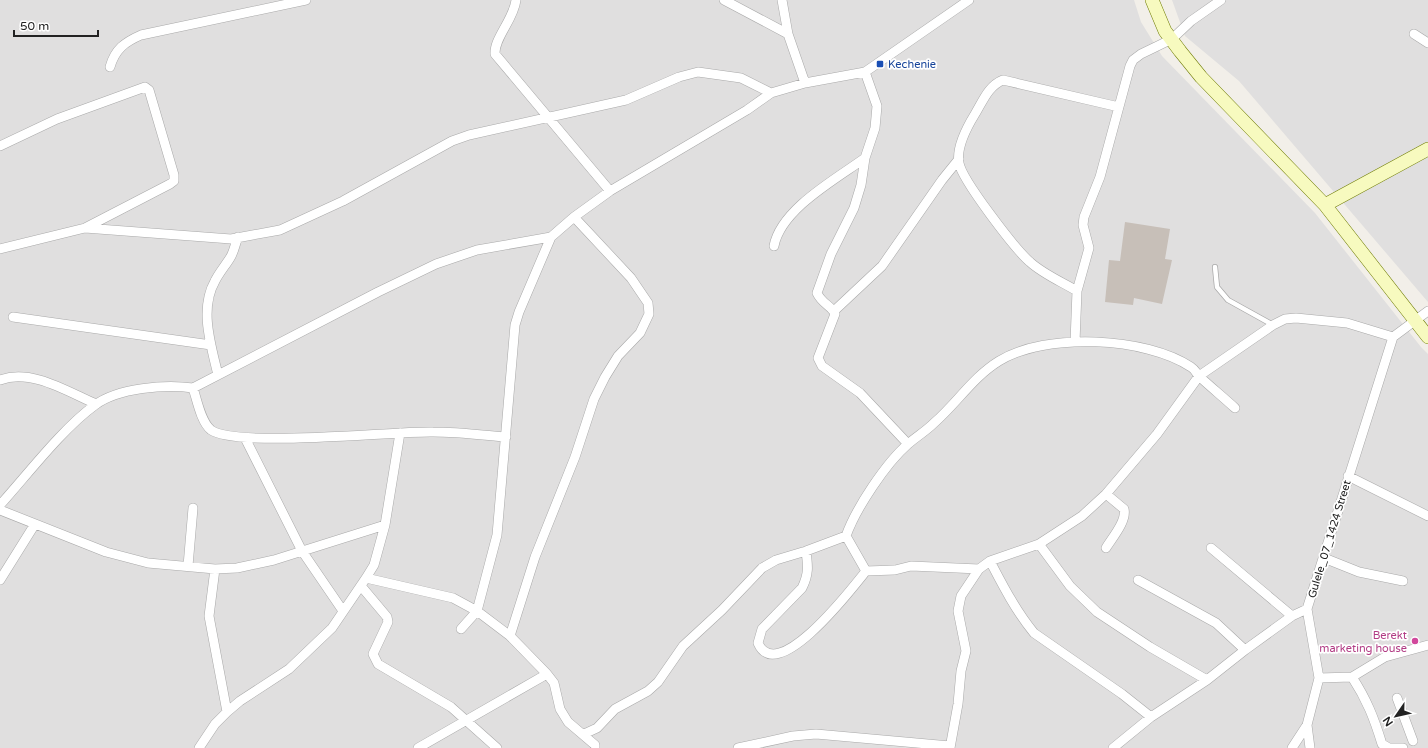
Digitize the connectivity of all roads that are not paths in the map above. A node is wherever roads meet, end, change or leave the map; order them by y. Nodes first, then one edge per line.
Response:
1 (306, 0) edge
2 (516, 0) edge
3 (724, 0) edge
4 (782, 0) edge
5 (969, 0) edge
6 (1152, 0) edge
7 (1221, 0) edge
8 (788, 34) junction
9 (1414, 34) dead end
10 (1172, 39) junction
11 (1428, 43) edge
12 (110, 67) dead end
13 (865, 72) junction
14 (805, 83) junction
15 (771, 92) junction
16 (1119, 107) junction
17 (549, 119) junction
18 (0, 146) edge
19 (1428, 149) edge
20 (865, 158) junction
21 (959, 159) junction
22 (610, 191) junction
23 (1325, 205) junction
24 (574, 217) junction
25 (85, 228) junction
26 (551, 237) junction
27 (234, 238) junction
28 (774, 246) dead end
29 (0, 249) edge
30 (1215, 267) dead end
31 (1077, 291) junction
32 (834, 311) junction
33 (1428, 311) edge
34 (13, 317) dead end
35 (1415, 319) junction
36 (1273, 325) junction
37 (1393, 337) junction
38 (1428, 337) edge
39 (1075, 342) junction
40 (211, 345) junction
41 (218, 374) junction
42 (1199, 376) junction
43 (0, 380) edge
44 (193, 388) junction
45 (96, 404) junction
46 (1235, 408) dead end
47 (400, 433) junction
48 (506, 437) junction
49 (245, 438) junction
50 (908, 444) junction
51 (1348, 476) junction
52 (1106, 494) junction
53 (0, 505) edge
54 (193, 508) dead end
55 (0, 510) edge
56 (1428, 516) edge
57 (35, 524) junction
58 (385, 525) junction
59 (846, 536) junction
60 (1039, 544) junction
61 (1106, 548) dead end
62 (1211, 548) dead end
63 (302, 551) junction
64 (806, 552) junction
65 (1324, 558) junction
66 (990, 561) junction
67 (188, 566) junction
68 (215, 569) junction
69 (979, 569) junction
70 (866, 571) junction
71 (0, 580) edge
72 (1138, 580) dead end
73 (1403, 581) dead end
74 (363, 582) junction
75 (1307, 609) junction
76 (478, 610) junction
77 (343, 611) junction
78 (1292, 616) junction
79 (461, 629) dead end
80 (510, 636) junction
81 (1428, 645) edge
82 (1245, 650) junction
83 (547, 674) junction
84 (1352, 677) junction
85 (1319, 678) junction
86 (1207, 680) junction
87 (1397, 698) dead end
88 (227, 712) junction
89 (1151, 717) junction
90 (466, 720) junction
91 (1307, 725) junction
92 (584, 734) junction
93 (950, 747) edge
94 (199, 748) edge
95 (418, 748) edge
96 (497, 748) edge
97 (595, 748) edge
98 (738, 748) edge
99 (1113, 748) edge
100 (1292, 748) edge
101 (1310, 748) edge
102 (1402, 748) edge

1 - 12 street
2 - 17 street
3 - 8 street
4 - 8 street
5 - 13 street
6 - 10 main road
7 - 10 street
8 - 14 street
9 - 11 street
10 - 16 street
10 - 23 main road
13 - 14 street
13 - 20 street
14 - 15 street
15 - 17 street
15 - 22 street
16 - 21 street
16 - 31 street
17 - 22 street
17 - 27 street
18 - 25 street
19 - 23 main road
20 - 28 street
20 - 32 street
21 - 31 street
21 - 32 street
22 - 24 street
23 - 35 main road
24 - 26 street
24 - 80 street
25 - 27 street
25 - 29 street
26 - 41 street
26 - 48 street
27 - 40 street
30 - 36 lane
31 - 39 street
32 - 50 street
33 - 35 street
34 - 40 street
35 - 37 street
35 - 38 main road
36 - 37 street
36 - 42 street
37 - 51 street, Gulele_07_1424 Street
39 - 42 street
39 - 50 street
40 - 41 street
41 - 44 street
42 - 46 street
42 - 52 street
43 - 45 street
44 - 45 street
44 - 49 street
45 - 53 street
47 - 48 street
47 - 49 street
47 - 58 street
48 - 76 street
49 - 63 street
50 - 59 street
51 - 56 street
51 - 65 street, Gulele_07_1424 Street
52 - 60 street
52 - 61 street
54 - 67 street
55 - 57 street
57 - 67 street
57 - 71 street
58 - 63 street
58 - 74 street
59 - 64 street
59 - 70 street
60 - 66 street
60 - 86 street
62 - 78 street
63 - 68 street
63 - 77 street
64 - 70 street
64 - 92 street
65 - 73 street
65 - 75 street, Gulele_07_1424 Street
66 - 69 street
66 - 89 street
67 - 68 street
68 - 88 street
69 - 70 street
69 - 93 street
72 - 82 street
74 - 76 street
74 - 77 street
74 - 90 street
75 - 78 street, Gulele_07_1424 Street
75 - 85 street
76 - 79 street
76 - 80 street
77 - 88 street
78 - 82 street, Gulele_07_1424 Street
80 - 83 street
81 - 84 street
82 - 86 street, Gulele_07_1424 Street
83 - 90 street
83 - 92 street
84 - 85 street
84 - 102 street
85 - 91 street
86 - 89 street, Gulele_07_1424 Street
87 - 102 street
88 - 94 street
89 - 99 street, Gulele_07_1424 Street
90 - 95 street
90 - 96 street
91 - 100 street
91 - 101 street
92 - 97 street
93 - 98 street

